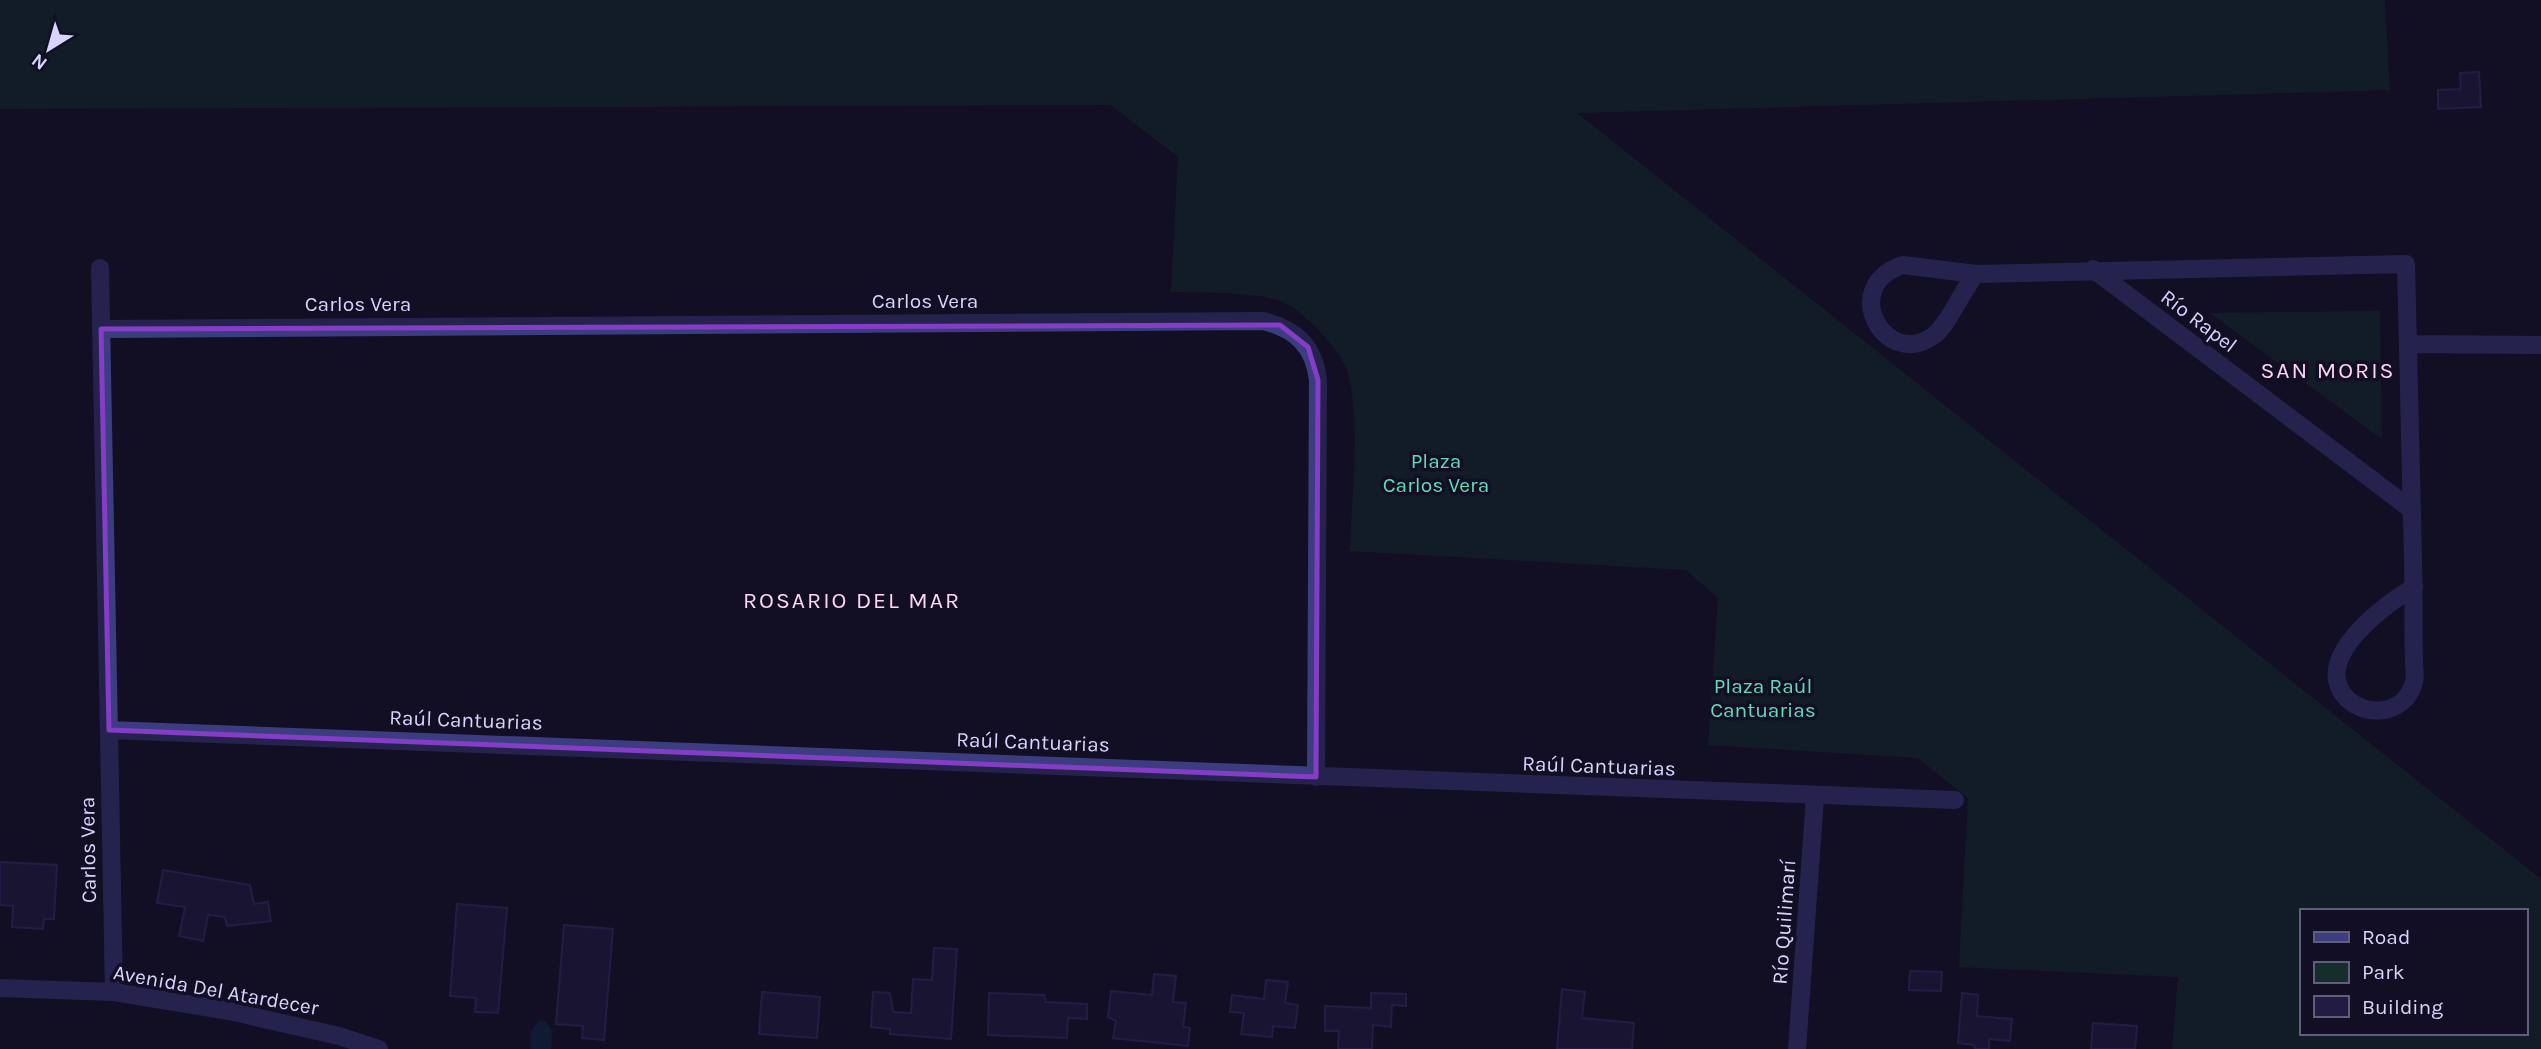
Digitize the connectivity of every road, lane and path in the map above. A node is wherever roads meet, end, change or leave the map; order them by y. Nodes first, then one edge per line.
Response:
1 (100, 268) dead end
2 (2093, 269) junction
3 (1976, 274) junction
4 (101, 329) junction
5 (2409, 344) junction
6 (2541, 345) edge
7 (2412, 510) junction
8 (2414, 587) junction
9 (109, 730) junction
10 (1316, 777) junction
11 (1815, 797) junction
12 (1955, 800) dead end
13 (0, 988) edge
14 (114, 992) junction
15 (379, 1049) edge
16 (1797, 1049) edge

1 - 4 street, Carlos Vera
2 - 3 street, Río Rapel
2 - 5 street, Río Rapel
2 - 7 street, Río Rapel
3 - 3 street, Río Rapel
4 - 9 street, Carlos Vera
4 - 10 street, Carlos Vera
5 - 6 street
5 - 7 street
7 - 8 street
8 - 8 street
9 - 10 street, Raúl Cantuarias
9 - 14 street, Carlos Vera
10 - 11 street, Raúl Cantuarias
11 - 12 street, Raúl Cantuarias
11 - 16 street, Río Quilimarí
13 - 14 street, Avenida Del Atardecer
14 - 15 street, Avenida Del Atardecer

